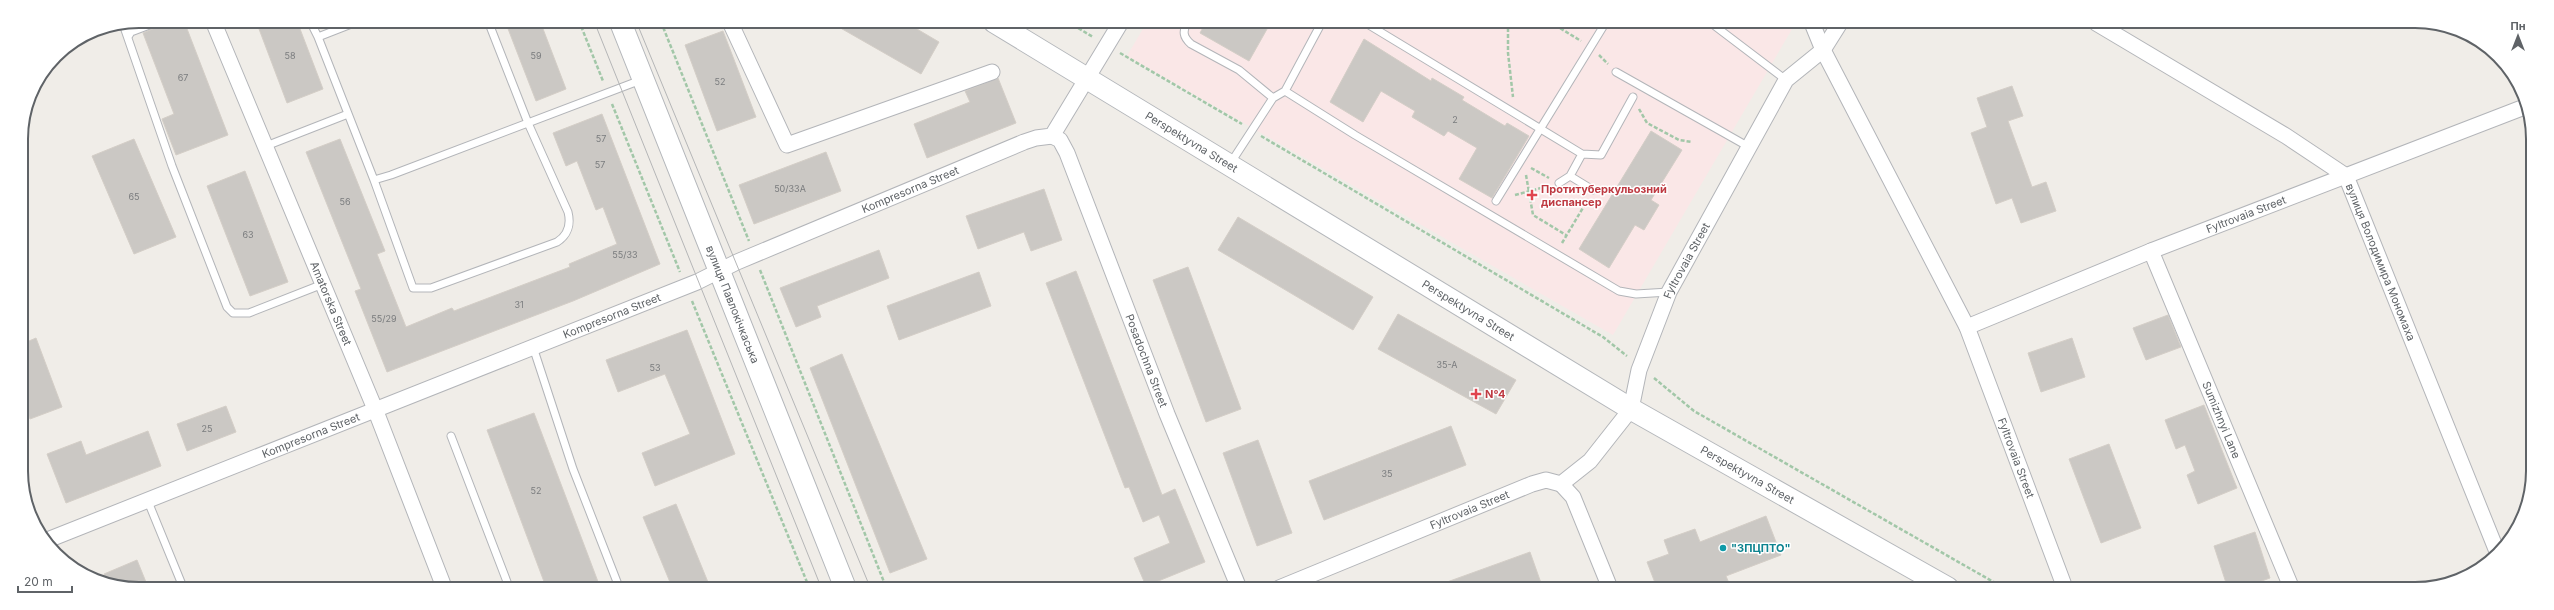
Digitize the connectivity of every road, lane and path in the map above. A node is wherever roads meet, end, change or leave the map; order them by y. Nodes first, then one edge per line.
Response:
1 (142, 28) edge
2 (216, 28) edge
3 (314, 28) edge
4 (341, 28) edge
5 (491, 28) edge
6 (581, 28) edge
7 (622, 28) edge
8 (662, 28) edge
9 (733, 28) edge
10 (1004, 28) edge
11 (1117, 28) edge
12 (1186, 28) edge
13 (1319, 28) edge
14 (1374, 28) edge
15 (1508, 28) edge
16 (1602, 28) edge
17 (1719, 28) edge
18 (1814, 28) edge
19 (1837, 28) edge
20 (2104, 28) edge
21 (125, 29) edge
22 (128, 37) junction
23 (318, 37) junction
24 (1823, 50) junction
25 (1119, 52) dead end
26 (992, 72) dead end
27 (1616, 72) dead end
28 (644, 80) junction
29 (1087, 80) junction
30 (1786, 80) junction
31 (1285, 91) junction
32 (608, 93) junction
33 (1633, 97) dead end
34 (1273, 98) junction
35 (2521, 108) edge
36 (348, 114) junction
37 (1515, 114) junction
38 (528, 123) junction
39 (1540, 129) junction
40 (1252, 130) junction
41 (1052, 136) junction
42 (266, 146) junction
43 (1749, 148) junction
44 (1582, 154) junction
45 (1522, 163) junction
46 (1228, 165) junction
47 (1570, 176) junction
48 (2346, 176) junction
49 (374, 180) junction
50 (1559, 183) junction
51 (1593, 190) joint
52 (1528, 192) junction
53 (1496, 201) joint
54 (1566, 235) junction
55 (2152, 251) junction
56 (1557, 253) junction
57 (754, 255) junction
58 (720, 271) junction
59 (322, 284) junction
60 (686, 286) junction
61 (1669, 292) junction
62 (1967, 326) junction
63 (533, 347) junction
64 (1640, 367) junction
65 (375, 409) junction
66 (1631, 409) junction
67 (451, 436) dead end
68 (1561, 484) junction
69 (147, 499) junction
70 (50, 538) edge
71 (2495, 548) edge
72 (181, 582) edge
73 (442, 582) edge
74 (507, 582) edge
75 (617, 582) edge
76 (806, 582) edge
77 (843, 582) edge
78 (884, 582) edge
79 (1237, 582) edge
80 (1294, 582) edge
81 (1608, 582) edge
82 (1937, 582) edge
83 (1993, 582) edge
84 (2063, 582) edge
85 (2289, 582) edge

1 - 22 lane
2 - 42 street, Amatorska Street
3 - 23 lane
4 - 23 lane
5 - 38 lane
6 - 32 path
7 - 28 street, вулиця Павлокічкаська
8 - 57 path
9 - 26 street
10 - 29 street, Perspektyvna Street
11 - 29 street
12 - 34 lane
13 - 31 lane
14 - 37 lane
15 - 37 path
16 - 39 lane
17 - 30 lane
18 - 24 street
19 - 24 street
20 - 48 street, вулиця Володимира Мономаха
21 - 22 lane
22 - 59 lane
23 - 36 lane
24 - 30 street, Fyltrovaia Street
24 - 62 street, Fyltrovaia Street
25 - 40 path
27 - 43 lane
28 - 32 lane
28 - 58 street, вулиця Павлокічкаська
29 - 41 street
29 - 46 street, Perspektyvna Street
30 - 43 street, Fyltrovaia Street
31 - 34 lane
31 - 56 lane
32 - 38 lane
32 - 60 path
33 - 44 lane
34 - 40 lane
35 - 48 street, Fyltrovaia Street
36 - 42 lane
36 - 49 lane
37 - 39 lane
38 - 49 lane
38 - 49 lane
39 - 44 lane
39 - 45 lane
40 - 46 lane
40 - 64 path
41 - 57 street, Kompresorna Street
41 - 79 street, Posadochna Street
42 - 59 street, Amatorska Street
43 - 61 street, Fyltrovaia Street
44 - 47 lane
45 - 50 path
45 - 52 path
45 - 53 lane
46 - 66 street, Perspektyvna Street
47 - 50 lane
47 - 51 lane
48 - 55 street, Fyltrovaia Street
48 - 71 street, вулиця Володимира Мономаха
50 - 52 path
51 - 54 path
52 - 53 path
52 - 54 path
54 - 56 path
55 - 62 street, Fyltrovaia Street
55 - 85 street, Sumizhnyi Lane
56 - 61 lane
57 - 58 street, Kompresorna Street
57 - 78 path
58 - 60 street, Kompresorna Street
58 - 77 street, вулиця Павлокічкаська
59 - 65 street, Amatorska Street
60 - 63 street, Kompresorna Street
60 - 76 path
61 - 64 street, Fyltrovaia Street
62 - 84 street, Fyltrovaia Street
63 - 65 street, Kompresorna Street
63 - 75 lane
64 - 66 street, Fyltrovaia Street
64 - 83 path
65 - 69 street, Kompresorna Street
65 - 73 street, Amatorska Street
66 - 68 street, Fyltrovaia Street
66 - 82 street, Perspektyvna Street
67 - 74 lane
68 - 80 street, Fyltrovaia Street
68 - 81 street
69 - 70 street, Kompresorna Street
69 - 72 lane

